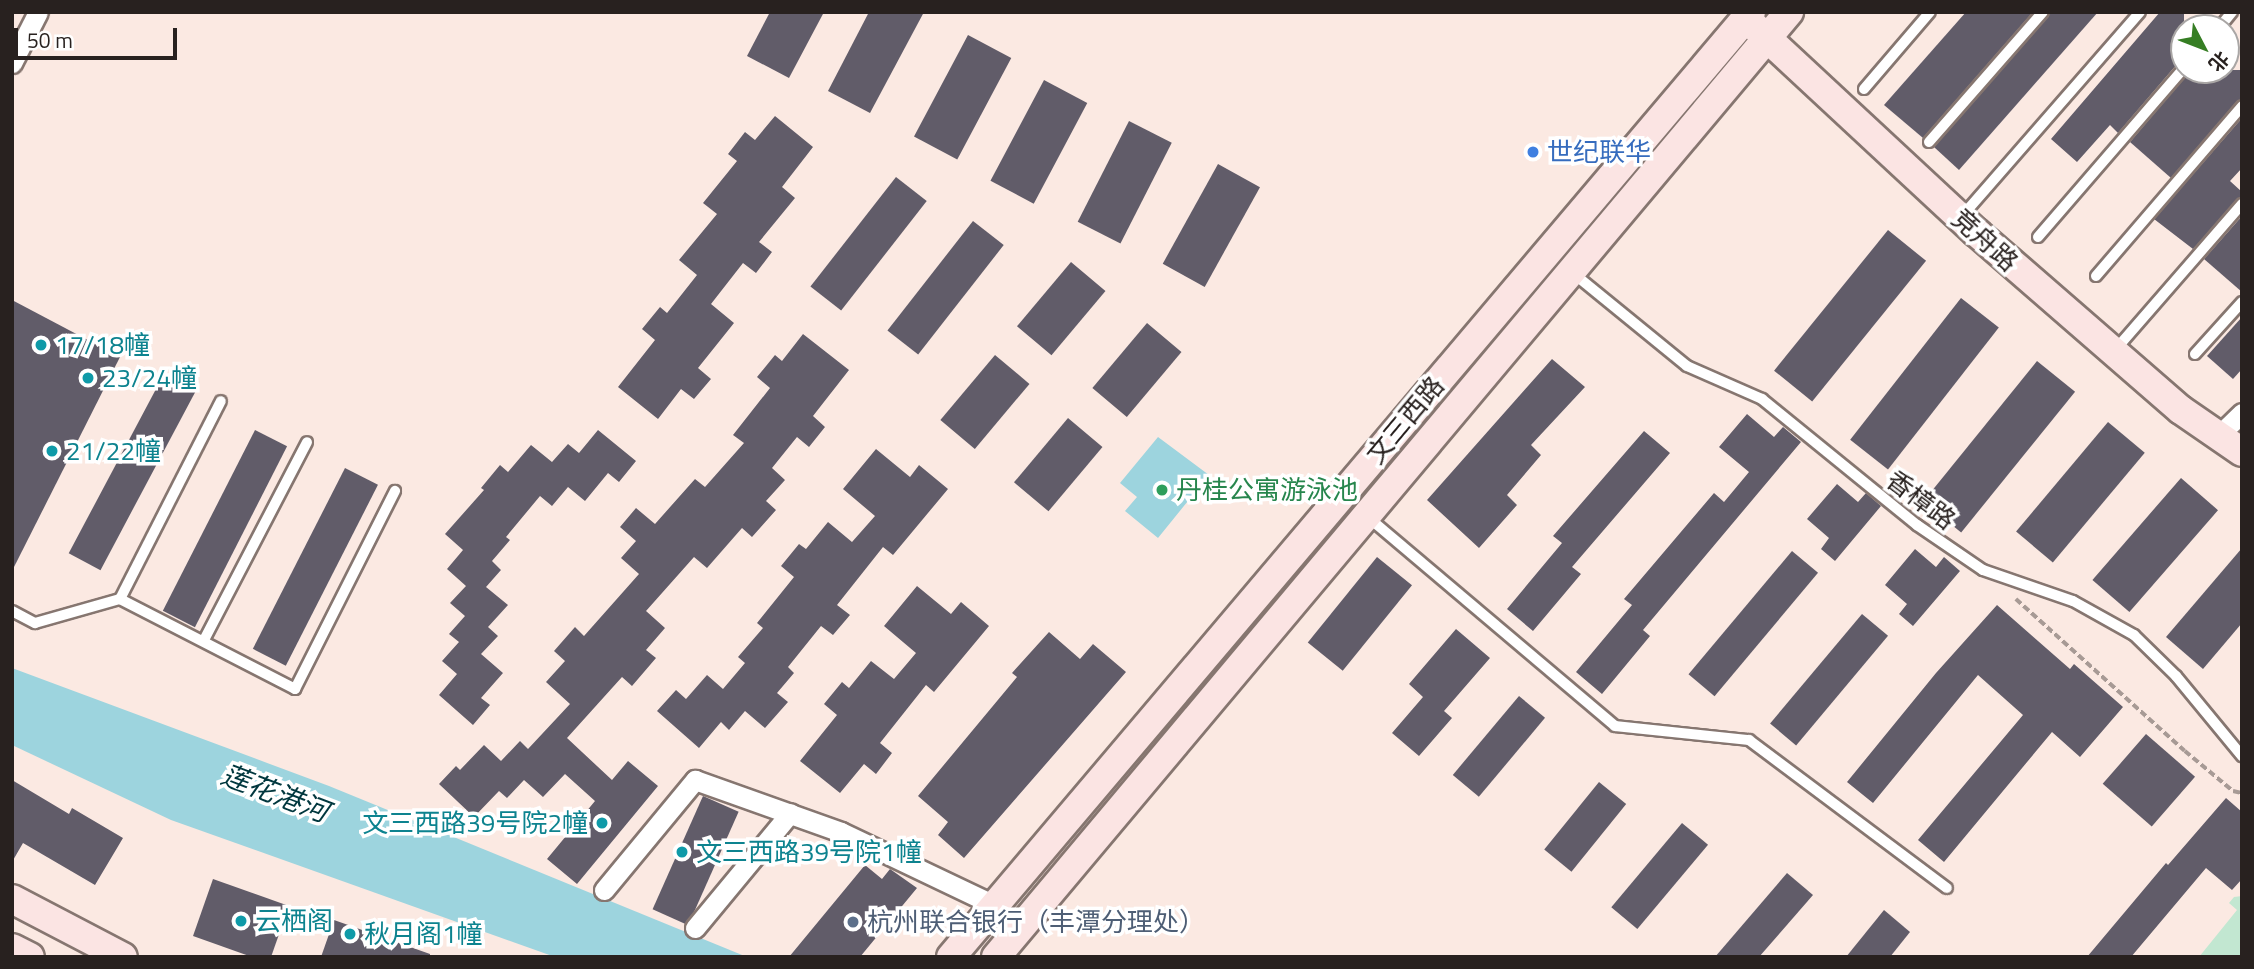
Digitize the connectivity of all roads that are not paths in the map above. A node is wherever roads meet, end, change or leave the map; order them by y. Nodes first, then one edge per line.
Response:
1 (38, 12) edge
2 (1789, 12) edge
3 (1930, 12) edge
4 (2043, 12) edge
5 (2140, 12) edge
6 (1746, 14) edge
7 (1767, 40) junction
8 (12, 63) edge
9 (2170, 84) edge
10 (1864, 89) dead end
11 (2242, 107) edge
12 (1929, 142) dead end
13 (2242, 204) edge
14 (1960, 218) junction
15 (2038, 237) dead end
16 (1571, 272) junction
17 (2096, 276) dead end
18 (2242, 302) edge
19 (2114, 352) junction
20 (2195, 355) dead end
21 (221, 401) dead end
22 (2242, 413) edge
23 (2218, 436) junction
24 (307, 442) dead end
25 (2242, 452) edge
26 (395, 491) dead end
27 (1366, 516) junction
28 (120, 599) junction
29 (12, 611) edge
30 (204, 640) junction
31 (2242, 756) edge
32 (790, 813) junction
33 (1947, 888) dead end
34 (604, 890) dead end
35 (12, 899) edge
36 (994, 905) junction
37 (695, 928) dead end
38 (12, 948) edge
39 (30, 957) edge
40 (123, 957) edge
41 (951, 957) edge
42 (996, 957) edge

1 - 8 street
2 - 7 main road, 文三西路
3 - 10 lane
4 - 12 lane
5 - 14 lane
6 - 7 main road, 竞舟路
6 - 36 main road, 文三西路
7 - 14 main road, 竞舟路
7 - 16 main road, 文三西路
9 - 15 lane
11 - 17 lane
13 - 19 lane
14 - 19 main road, 竞舟路
16 - 27 main road, 文三西路
16 - 31 lane, 香樟路
18 - 20 lane
19 - 23 main road, 竞舟路
21 - 28 lane
22 - 23 street
23 - 25 main road, 竞舟路
24 - 30 lane
26 - 30 lane
27 - 33 lane
27 - 42 main road, 文三西路
28 - 29 lane
28 - 30 lane
32 - 34 street
32 - 36 street
32 - 37 street
35 - 40 main road
36 - 41 main road, 文三西路
38 - 39 main road

